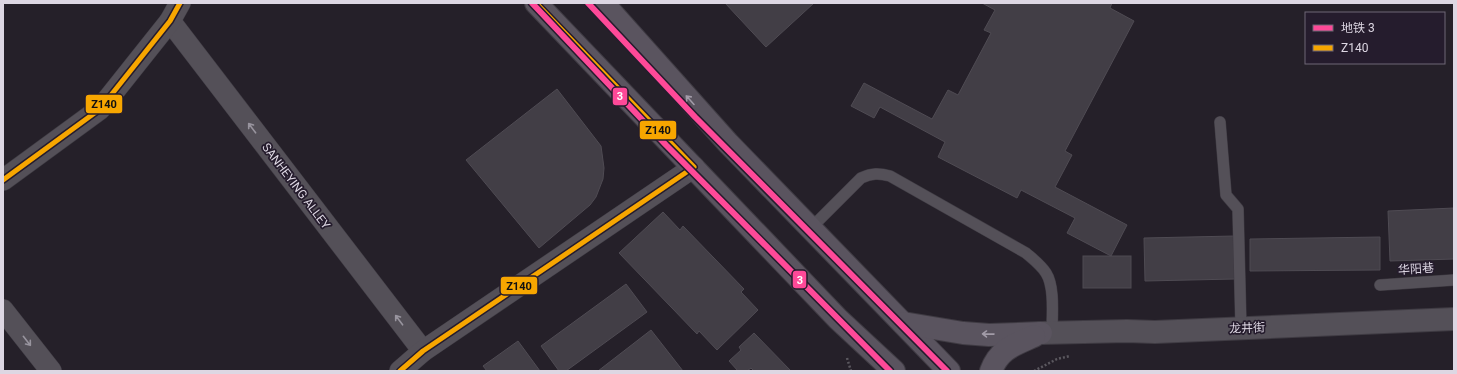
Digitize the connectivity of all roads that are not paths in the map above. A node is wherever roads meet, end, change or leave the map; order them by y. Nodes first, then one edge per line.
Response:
1 (180, 3) edge
2 (536, 3) edge
3 (603, 3) edge
4 (170, 21) junction
5 (1220, 122) dead end
6 (694, 167) junction
7 (3, 180) edge
8 (811, 228) junction
9 (1454, 280) edge
10 (1380, 285) dead end
11 (3, 310) edge
12 (1454, 319) edge
13 (903, 323) junction
14 (1241, 328) junction
15 (1046, 333) junction
16 (422, 351) junction
17 (51, 371) edge
18 (400, 371) edge
19 (894, 371) edge
20 (949, 371) edge
21 (991, 371) edge

1 - 4 street
2 - 6 main road
8 -> 3 main road
4 - 7 street
16 -> 4 street, SANHEYING ALLEY
5 - 14 lane
6 - 16 street
6 - 19 main road
8 - 13 main road
8 - 15 lane
9 - 10 lane, 华阳巷
11 -> 17 street
12 - 14 street, 龙井街
15 -> 13 main road
13 - 20 main road
14 - 15 street, 龙井街
15 - 21 main road
16 - 18 street

